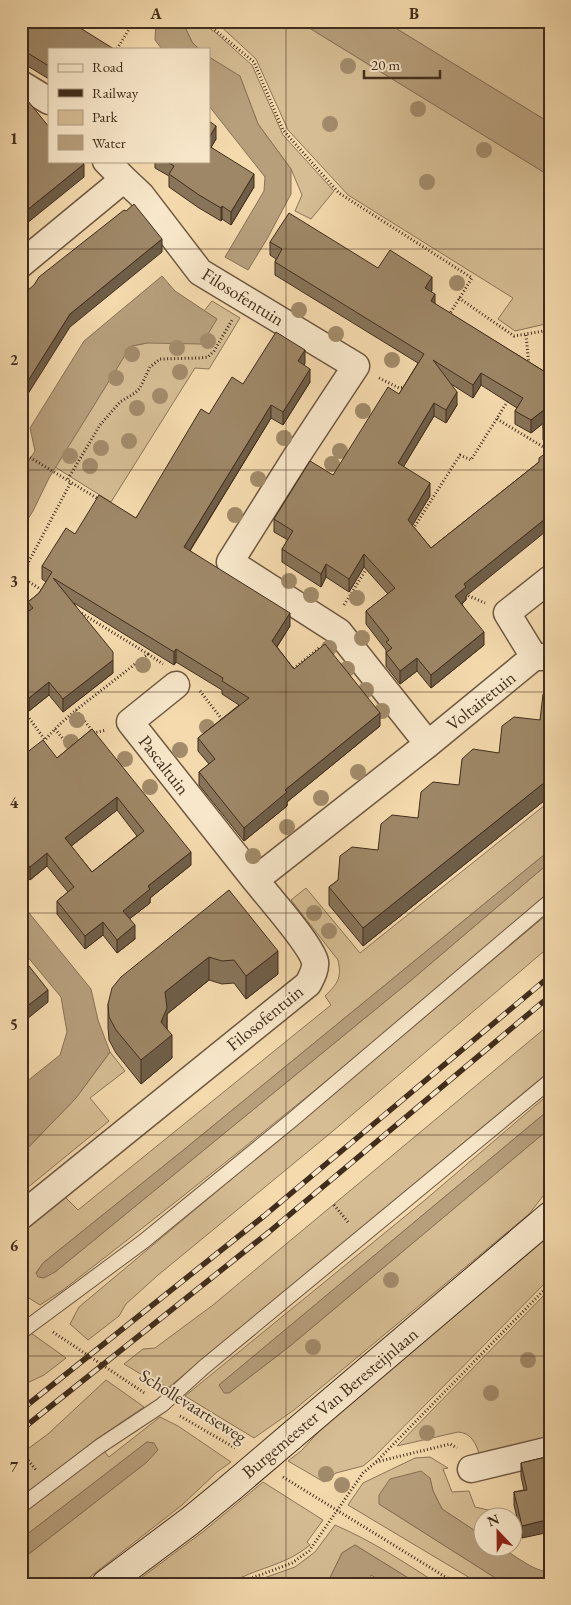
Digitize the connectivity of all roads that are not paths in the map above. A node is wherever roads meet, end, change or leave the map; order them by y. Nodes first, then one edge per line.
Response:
1 (21, 84) edge
2 (48, 100) edge
3 (115, 170) edge
4 (21, 264) edge
5 (550, 579) edge
6 (542, 657) edge
7 (176, 685) road end
8 (428, 744) junction
9 (255, 880) junction
10 (550, 901) edge
11 (550, 1081) edge
12 (21, 1216) edge
13 (550, 1216) edge
14 (21, 1332) edge
15 (550, 1450) edge
16 (471, 1469) road end
17 (21, 1506) edge
18 (106, 1584) edge

1 - 2 street
3 - 4 street, Filosofentuin
3 - 8 street, Filosofentuin
5 - 6 street, Voltairetuin
6 - 8 street, Voltairetuin
7 - 9 street, Pascaltuin
8 - 9 street
9 - 12 street, Filosofentuin
10 - 14 lane
11 - 17 lane
13 - 18 main road, Burgemeester Van Beresteijnlaan, bridge
15 - 16 street

